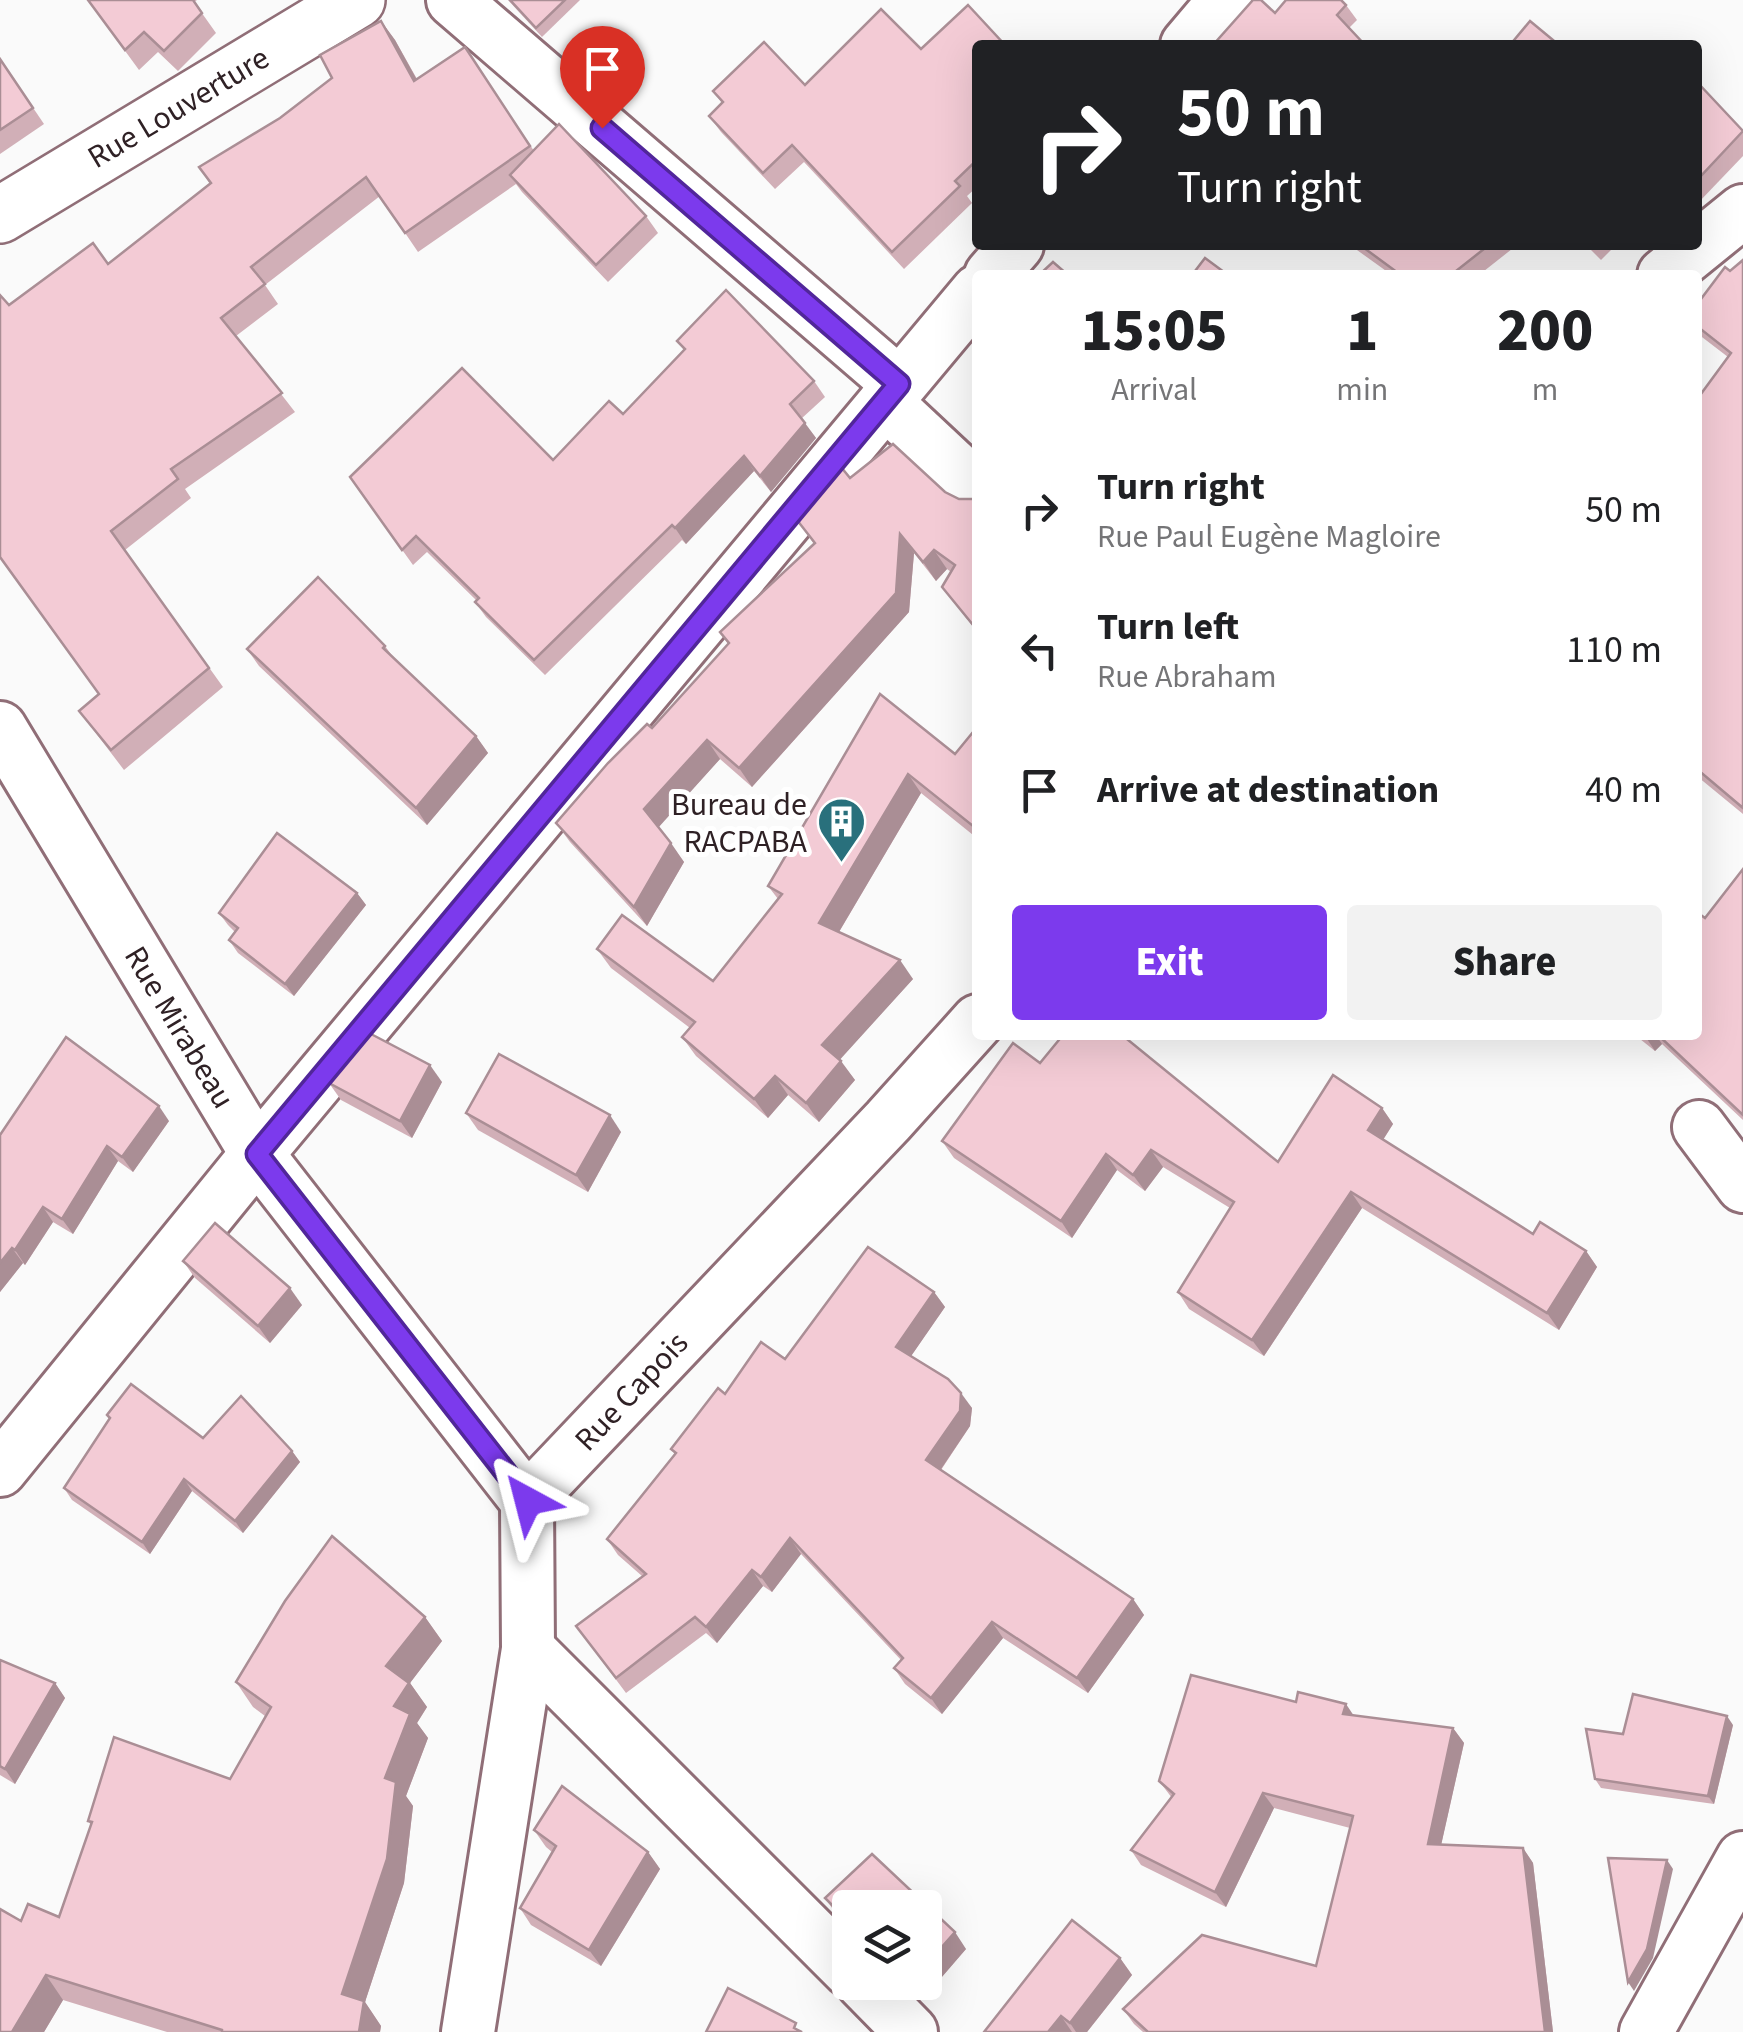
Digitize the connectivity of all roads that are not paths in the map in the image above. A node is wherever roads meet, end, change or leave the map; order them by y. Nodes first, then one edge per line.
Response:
1 (357, 0) edge
2 (453, 0) edge
3 (1225, 0) edge
4 (1191, 40) edge
5 (1743, 211) edge
6 (0, 215) edge
7 (1702, 244) edge
8 (1013, 250) edge
9 (1695, 250) edge
10 (995, 270) edge
11 (1670, 270) edge
12 (972, 298) edge
13 (892, 393) junction
14 (972, 482) edge
15 (0, 728) edge
16 (972, 1028) edge
17 (1700, 1127) dead end
18 (257, 1154) junction
19 (1743, 1186) edge
20 (0, 1470) edge
21 (528, 1501) junction
22 (528, 1649) junction
23 (1743, 1858) edge
24 (832, 1953) edge
25 (880, 2000) edge
26 (468, 2032) edge
27 (911, 2032) edge
28 (1646, 2032) edge

1 - 6 main road, Rue Louverture
2 - 13 street
3 - 4 street
5 - 7 street
8 - 10 street
9 - 11 street
12 - 13 street
13 - 14 street
13 - 18 street
15 - 18 street, Rue Mirabeau
16 - 21 street, Rue Capois
17 - 19 street
18 - 20 street
18 - 21 street, Rue Mirabeau
21 - 22 street
22 - 24 street
22 - 26 street
23 - 28 street
25 - 27 street

